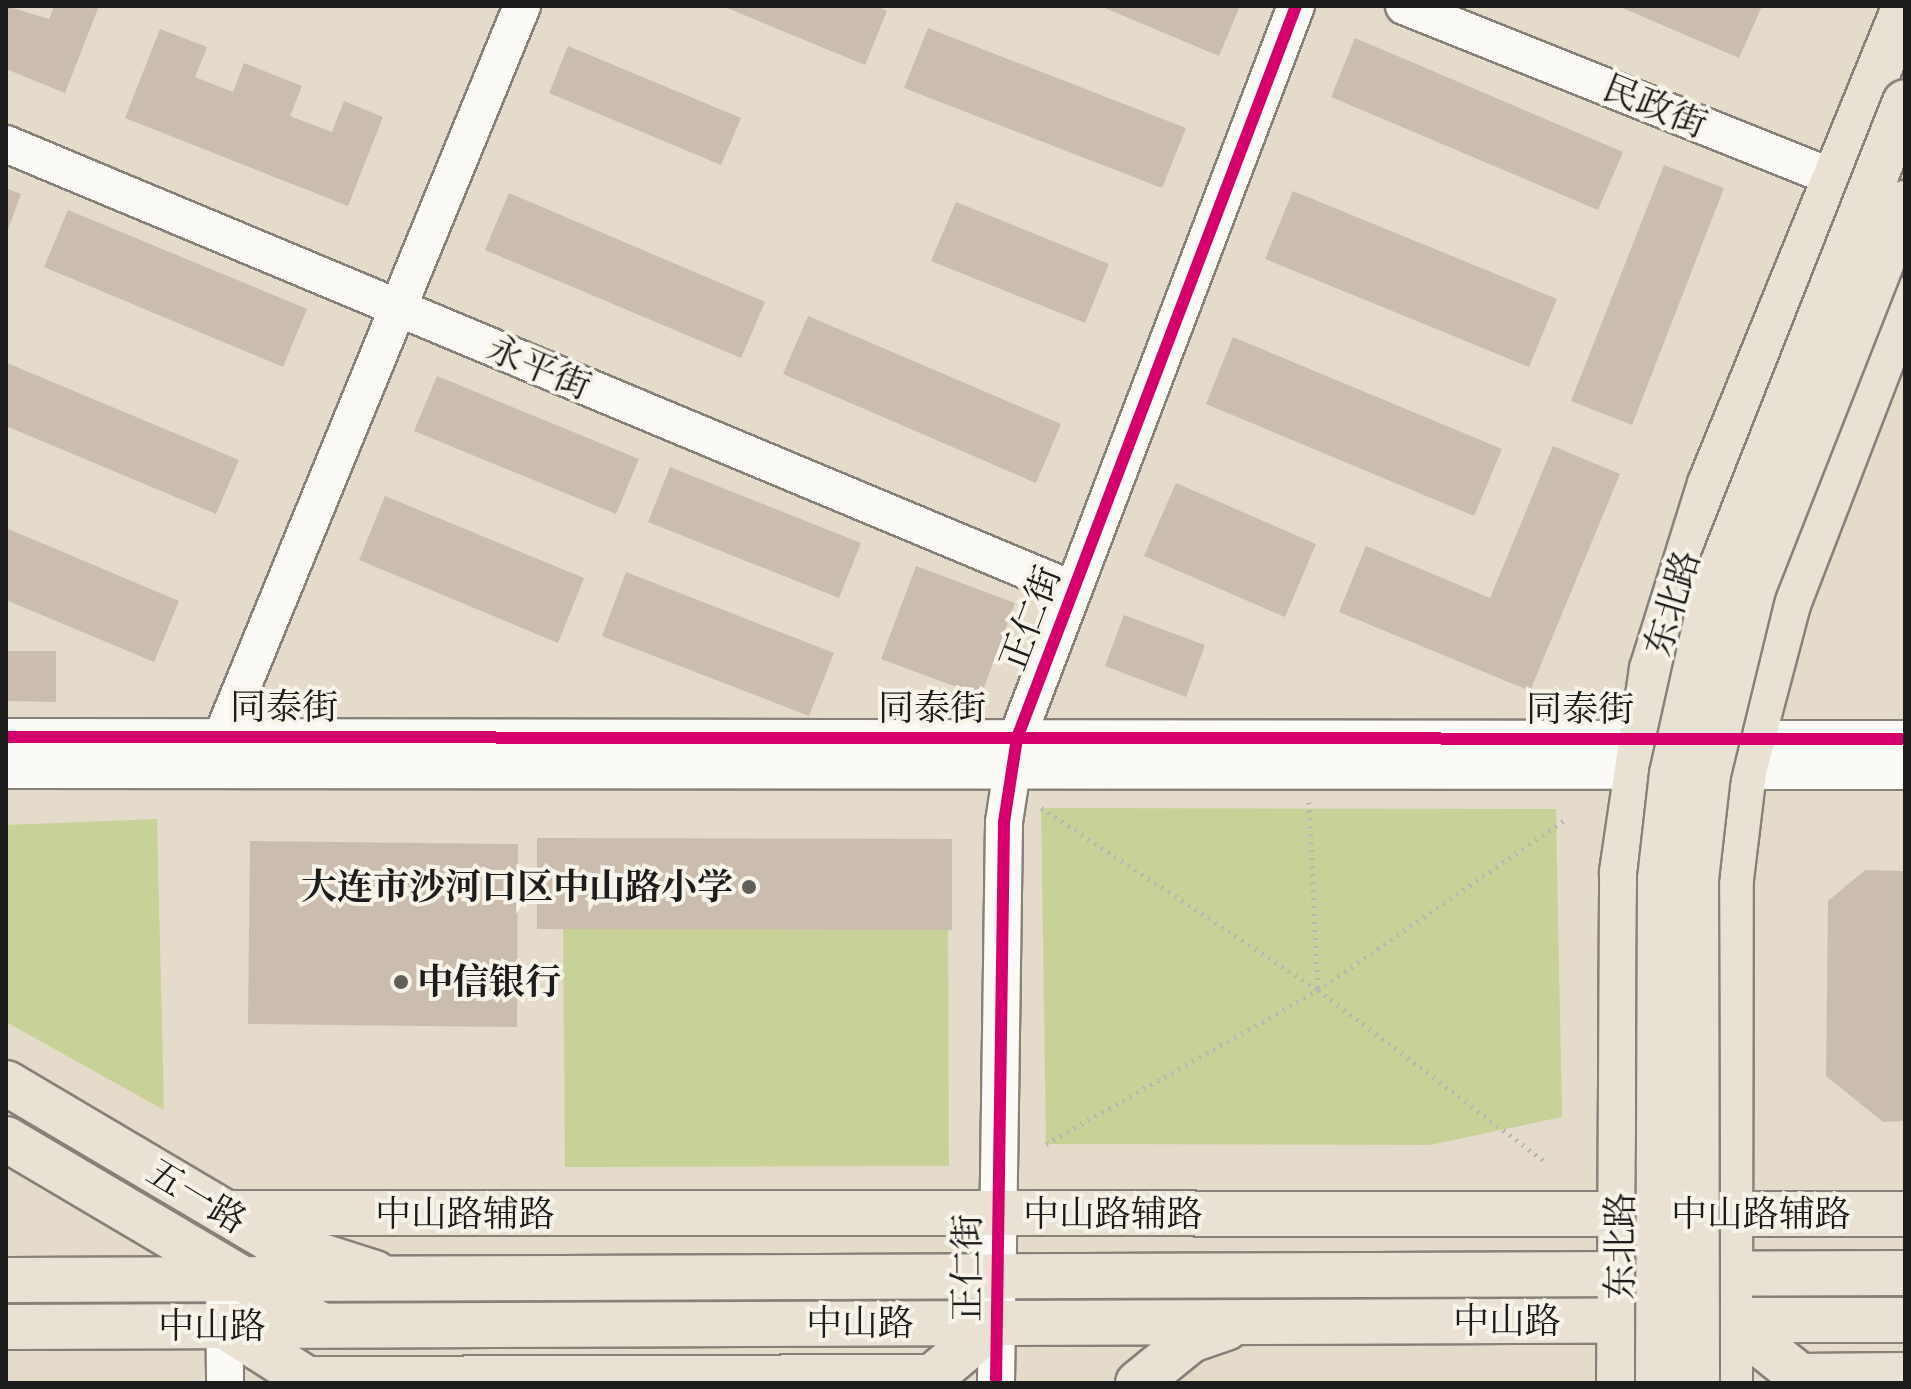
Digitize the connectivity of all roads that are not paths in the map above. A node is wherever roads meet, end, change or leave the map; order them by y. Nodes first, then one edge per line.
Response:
1 (522, 6) edge
2 (1296, 6) edge
3 (1404, 6) edge
4 (1905, 6) edge
5 (1905, 102) edge
6 (6, 144) edge
7 (1835, 178) junction
8 (1905, 204) edge
9 (1905, 300) edge
10 (400, 309) junction
11 (1073, 590) junction
12 (6, 737) edge
13 (221, 737) junction
14 (1905, 739) edge
15 (1015, 754) junction
16 (1636, 755) junction
17 (1748, 755) junction
18 (6, 770) edge
19 (208, 770) junction
20 (1905, 771) edge
21 (6, 1083) edge
22 (6, 1139) edge
23 (226, 1213) junction
24 (997, 1214) junction
25 (1620, 1214) junction
26 (1731, 1214) junction
27 (1905, 1214) edge
28 (1905, 1273) edge
29 (1620, 1274) junction
30 (1730, 1274) junction
31 (997, 1276) junction
32 (401, 1278) junction
33 (234, 1279) junction
34 (6, 1280) edge
35 (1730, 1320) junction
36 (1905, 1320) edge
37 (1620, 1321) junction
38 (1242, 1322) junction
39 (996, 1323) junction
40 (321, 1325) junction
41 (224, 1326) junction
42 (6, 1327) edge
43 (1905, 1375) edge
44 (225, 1383) edge
45 (996, 1383) edge
46 (1138, 1383) edge
47 (1619, 1383) edge
48 (1658, 1383) edge
49 (1697, 1383) edge
50 (1730, 1383) edge

1 - 10 street
2 - 11 street, 正仁街
3 - 7 street, 民政街
4 - 7 main road, 东北路
5 - 48 main road, 东北路, bridge
6 - 10 street, 永平街
7 - 8 street, 民政街
7 - 16 main road, 东北路
8 - 49 main road, 东北路, bridge
9 - 17 main road
10 - 11 street, 永平街
10 - 13 street
11 - 15 street, 正仁街
12 - 13 street, 同泰街
13 - 15 street, 同泰街
13 - 19 street
14 - 17 street, 同泰街
15 - 16 street, 同泰街
15 - 19 street, 同泰街
15 - 24 street, 正仁街
16 - 17 street, 同泰街
16 - 25 main road, 东北路
17 - 20 street, 同泰街
17 - 26 main road
18 - 19 street, 同泰街
21 - 23 main road, 五一路
22 - 33 main road, 五一路
23 - 24 main road, 中山路辅路
23 - 32 main road, 五一路
24 - 25 main road, 中山路辅路
24 - 31 street, 正仁街
25 - 26 main road, 中山路辅路
25 - 29 main road, 东北路
26 - 27 main road, 中山路辅路
26 - 30 main road
28 - 30 main road, 中山路
29 - 30 main road, 中山路
29 - 31 main road, 中山路
29 - 37 main road, 东北路
30 - 35 main road
31 - 32 main road, 中山路
31 - 39 street, 正仁街
32 - 33 main road, 中山路
33 - 34 main road, 中山路
33 - 40 main road, 五一路
33 - 41 street
35 - 36 main road, 中山路
35 - 37 main road, 中山路
35 - 43 main road
35 - 50 main road
37 - 38 main road, 中山路
37 - 47 main road, 东北路
38 - 39 main road, 中山路
38 - 46 main road
39 - 40 main road, 中山路
39 - 41 main road
39 - 45 street, 正仁街
40 - 41 main road, 中山路
41 - 42 main road, 中山路
41 - 44 street

